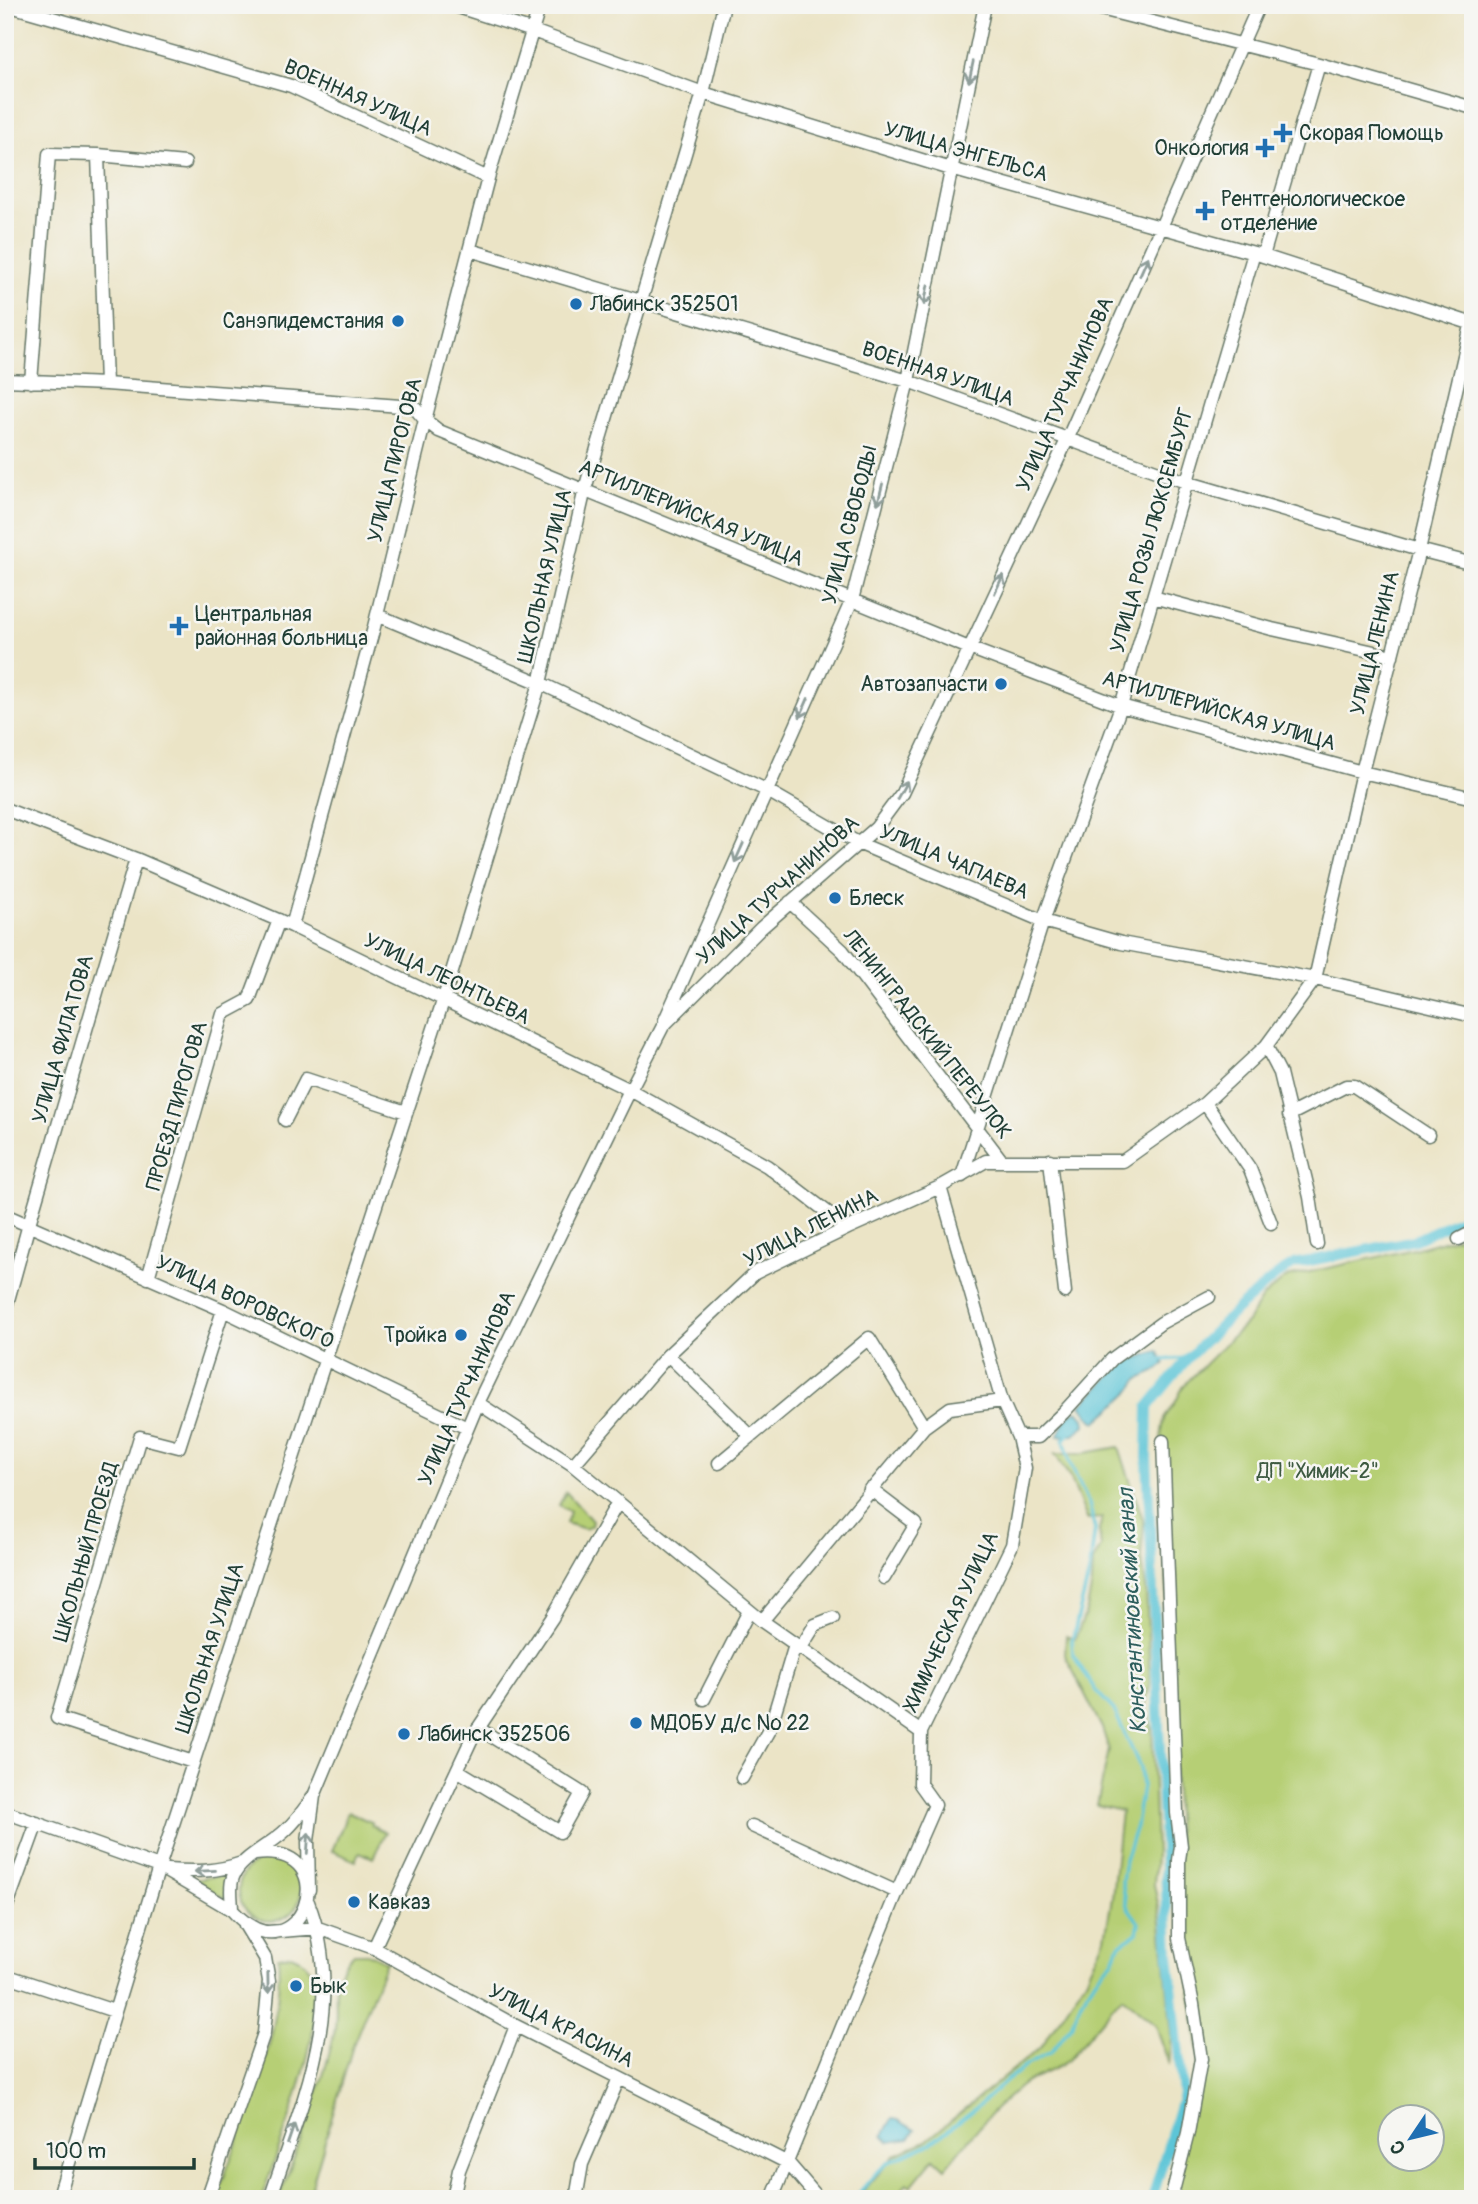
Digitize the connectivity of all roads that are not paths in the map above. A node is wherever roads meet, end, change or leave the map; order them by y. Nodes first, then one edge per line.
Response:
1 (7, 5) edge
2 (452, 5) edge
3 (540, 5) edge
4 (724, 5) edge
5 (985, 5) edge
6 (1085, 5) edge
7 (1259, 5) edge
8 (533, 31) junction
9 (1241, 45) junction
10 (1319, 64) junction
11 (703, 93) junction
12 (1473, 108) edge
13 (98, 155) junction
14 (184, 163) dead end
15 (951, 169) junction
16 (488, 177) junction
17 (1161, 226) junction
18 (470, 250) junction
19 (1259, 254) junction
20 (640, 302) junction
21 (1472, 322) edge
22 (5, 380) edge
23 (908, 381) junction
24 (31, 382) junction
25 (106, 384) junction
26 (425, 421) junction
27 (1067, 440) junction
28 (1186, 482) junction
29 (585, 489) junction
30 (1419, 550) junction
31 (1473, 564) edge
32 (1153, 597) junction
33 (852, 600) junction
34 (377, 615) junction
35 (969, 648) junction
36 (1392, 656) junction
37 (540, 683) junction
38 (1121, 706) junction
39 (1362, 772) junction
40 (766, 790) junction
41 (1473, 798) edge
42 (5, 809) edge
43 (858, 843) junction
44 (136, 859) junction
45 (790, 902) junction
46 (279, 920) junction
47 (1044, 921) junction
48 (292, 926) junction
49 (1315, 979) junction
50 (444, 998) junction
51 (1473, 1016) edge
52 (663, 1026) junction
53 (1266, 1046) junction
54 (629, 1090) junction
55 (1205, 1103) junction
56 (406, 1112) junction
57 (1289, 1115) junction
58 (285, 1120) dead end
59 (976, 1128) junction
60 (1428, 1135) dead end
61 (1050, 1160) junction
62 (1002, 1161) junction
63 (962, 1176) junction
64 (940, 1187) junction
65 (5, 1215) edge
66 (1272, 1223) dead end
67 (29, 1224) junction
68 (848, 1228) junction
69 (1473, 1231) edge
70 (1459, 1238) dead end
71 (1317, 1244) dead end
72 (148, 1278) junction
73 (1065, 1292) dead end
74 (1209, 1297) dead end
75 (223, 1310) junction
76 (5, 1311) edge
77 (668, 1355) junction
78 (325, 1360) junction
79 (1002, 1401) junction
80 (478, 1403) junction
81 (924, 1426) junction
82 (467, 1428) junction
83 (751, 1436) junction
84 (1018, 1437) junction
85 (1163, 1441) dead end
86 (719, 1463) dead end
87 (573, 1465) junction
88 (870, 1489) junction
89 (618, 1502) junction
90 (884, 1577) dead end
91 (749, 1611) junction
92 (833, 1618) dead end
93 (762, 1621) junction
94 (797, 1647) junction
95 (704, 1699) dead end
96 (478, 1728) junction
97 (921, 1732) junction
98 (193, 1762) junction
99 (457, 1770) junction
100 (741, 1778) dead end
101 (314, 1796) junction
102 (5, 1812) edge
103 (37, 1823) junction
104 (752, 1826) dead end
105 (255, 1854) junction
106 (242, 1862) junction
107 (162, 1868) junction
108 (897, 1892) junction
109 (309, 1896) junction
110 (232, 1910) junction
111 (5, 1911) edge
112 (243, 1922) junction
113 (318, 1928) junction
114 (268, 1932) junction
115 (374, 1948) junction
116 (5, 1975) edge
117 (114, 2011) junction
118 (516, 2026) junction
119 (619, 2078) junction
120 (788, 2163) junction
121 (58, 2199) edge
122 (207, 2199) edge
123 (270, 2199) edge
124 (453, 2199) edge
125 (576, 2199) edge
126 (772, 2199) edge
127 (819, 2199) edge
128 (1171, 2199) edge

1 - 16 street, ВОЕННАЯ УЛИЦА
2 - 8 street, УЛИЦА ЭНГЕЛЬСА
3 - 8 street, УЛИЦА ПИРОГОВА
4 - 11 street, ШКОЛЬНАЯ УЛИЦА
5 -> 15 street, УЛИЦА СВОБОДЫ
6 - 9 street
7 - 9 street, УЛИЦА ТУРЧАНИНОВА
8 - 11 street, УЛИЦА ЭНГЕЛЬСА
8 - 16 street, УЛИЦА ПИРОГОВА
9 - 10 street
9 - 17 street, УЛИЦА ТУРЧАНИНОВА
10 - 12 street
10 - 19 street, УЛИЦА РОЗЫ ЛЮКСЕМБУРГ
11 - 15 street, УЛИЦА ЭНГЕЛЬСА
11 - 20 street, ШКОЛЬНАЯ УЛИЦА
13 - 14 street
13 - 24 street
13 - 25 street
15 - 17 street, УЛИЦА ЭНГЕЛЬСА
15 -> 23 street, УЛИЦА СВОБОДЫ
16 - 18 street, УЛИЦА ПИРОГОВА
17 - 19 street, УЛИЦА ЭНГЕЛЬСА
27 -> 17 street, УЛИЦА ТУРЧАНИНОВА
18 - 20 street, ВОЕННАЯ УЛИЦА
18 - 26 street, УЛИЦА ПИРОГОВА
19 - 21 street, УЛИЦА ЭНГЕЛЬСА
19 - 28 street, УЛИЦА РОЗЫ ЛЮКСЕМБУРГ
20 - 23 street, ВОЕННАЯ УЛИЦА
20 - 29 street, ШКОЛЬНАЯ УЛИЦА
21 - 30 street, УЛИЦА ЛЕНИНА
22 - 24 street, АРТИЛЛЕРИЙСКАЯ УЛИЦА
23 - 27 street, ВОЕННАЯ УЛИЦА
23 -> 33 street, УЛИЦА СВОБОДЫ
24 - 25 street, АРТИЛЛЕРИЙСКАЯ УЛИЦА
25 - 26 street, АРТИЛЛЕРИЙСКАЯ УЛИЦА
26 - 29 street, АРТИЛЛЕРИЙСКАЯ УЛИЦА
26 - 34 street, УЛИЦА ПИРОГОВА
27 - 28 street, ВОЕННАЯ УЛИЦА
35 -> 27 street, УЛИЦА ТУРЧАНИНОВА
28 - 30 street, ВОЕННАЯ УЛИЦА
28 - 32 street, УЛИЦА РОЗЫ ЛЮКСЕМБУРГ
29 - 33 street, АРТИЛЛЕРИЙСКАЯ УЛИЦА
29 - 37 street, ШКОЛЬНАЯ УЛИЦА
30 - 31 street, ВОЕННАЯ УЛИЦА
30 - 36 street, УЛИЦА ЛЕНИНА
32 - 36 street
32 - 38 street, УЛИЦА РОЗЫ ЛЮКСЕМБУРГ
33 - 35 street, АРТИЛЛЕРИЙСКАЯ УЛИЦА
33 -> 40 street, УЛИЦА СВОБОДЫ
34 - 37 street, УЛИЦА ЧАПАЕВА
34 - 48 street, УЛИЦА ПИРОГОВА
35 - 38 street, АРТИЛЛЕРИЙСКАЯ УЛИЦА
43 -> 35 street, УЛИЦА ТУРЧАНИНОВА
36 - 39 street, УЛИЦА ЛЕНИНА
37 - 40 street, УЛИЦА ЧАПАЕВА
37 - 50 street, ШКОЛЬНАЯ УЛИЦА
38 - 39 street, АРТИЛЛЕРИЙСКАЯ УЛИЦА
38 - 47 street, УЛИЦА РОЗЫ ЛЮКСЕМБУРГ
39 - 41 street, АРТИЛЛЕРИЙСКАЯ УЛИЦА
39 - 49 street, УЛИЦА ЛЕНИНА
40 - 43 street, УЛИЦА ЧАПАЕВА
40 -> 52 street, УЛИЦА СВОБОДЫ
42 - 44 street, УЛИЦА ЛЕОНТЬЕВА
43 - 45 street, УЛИЦА ТУРЧАНИНОВА
43 - 47 street, УЛИЦА ЧАПАЕВА
44 - 46 street, УЛИЦА ЛЕОНТЬЕВА
44 - 67 street, УЛИЦА ФИЛАТОВА
45 - 52 street, УЛИЦА ТУРЧАНИНОВА
45 - 59 street, ЛЕНИНГРАДСКИЙ ПЕРЕУЛОК
46 - 48 street, УЛИЦА ЛЕОНТЬЕВА
46 - 72 street, ПРОЕЗД ПИРОГОВА
47 - 49 street, УЛИЦА ЧАПАЕВА
47 - 59 street, УЛИЦА РОЗЫ ЛЮКСЕМБУРГ
48 - 50 street, УЛИЦА ЛЕОНТЬЕВА
49 - 51 street, УЛИЦА ЧАПАЕВА
49 - 53 street, УЛИЦА ЛЕНИНА
50 - 54 street, УЛИЦА ЛЕОНТЬЕВА
50 - 56 street, ШКОЛЬНАЯ УЛИЦА
52 - 54 street, УЛИЦА ТУРЧАНИНОВА
53 - 55 street, УЛИЦА ЛЕНИНА
53 - 57 street
54 - 68 street, УЛИЦА ЛЕОНТЬЕВА
54 - 80 street, УЛИЦА ТУРЧАНИНОВА
55 - 61 street, УЛИЦА ЛЕНИНА
55 - 66 street
56 - 58 street
56 - 78 street, ШКОЛЬНАЯ УЛИЦА
57 - 60 street
57 - 71 street
59 - 62 street, ЛЕНИНГРАДСКИЙ ПЕРЕУЛОК
59 - 63 street, УЛИЦА РОЗЫ ЛЮКСЕМБУРГ
61 - 62 street, УЛИЦА ЛЕНИНА
61 - 73 street
62 - 63 street, УЛИЦА ЛЕНИНА
63 - 64 street, УЛИЦА ЛЕНИНА
64 - 68 street, УЛИЦА ЛЕНИНА
64 - 79 street
65 - 67 street, УЛИЦА ВОРОВСКОГО
67 - 72 street, УЛИЦА ВОРОВСКОГО
67 - 76 street, УЛИЦА ФИЛАТОВА
68 - 77 street, УЛИЦА ЛЕНИНА
69 - 70 street
72 - 75 street, УЛИЦА ВОРОВСКОГО
74 - 84 street
75 - 78 street, УЛИЦА ВОРОВСКОГО
75 - 98 street, ШКОЛЬНЫЙ ПРОЕЗД
77 - 83 street
77 - 87 street, УЛИЦА ЛЕНИНА
78 - 82 street, УЛИЦА ВОРОВСКОГО
78 - 98 street, ШКОЛЬНАЯ УЛИЦА
79 - 81 street
79 - 84 street
80 - 82 street, УЛИЦА ТУРЧАНИНОВА
80 - 87 street
81 - 83 street
81 - 88 street
82 - 101 street, УЛИЦА ТУРЧАНИНОВА
83 - 86 street
84 - 97 street, ХИМИЧЕСКАЯ УЛИЦА
85 - 128 street
87 - 89 street
88 - 90 street
88 - 93 street
89 - 91 street
89 - 96 street
91 - 93 street
91 - 95 street
92 - 94 street
93 - 94 street
94 - 97 street
94 - 100 street
96 - 99 street
96 - 99 street
97 - 108 street, ХИМИЧЕСКАЯ УЛИЦА
98 - 107 street, ШКОЛЬНАЯ УЛИЦА
99 - 115 street
101 - 105 street, УЛИЦА ТУРЧАНИНОВА
109 -> 101 street, УЛИЦА ТУРЧАНИНОВА
102 - 103 street
103 - 107 street
103 - 111 street
104 - 108 street
105 - 106 street
105 - 109 street
106 -> 107 street
106 - 110 street
107 - 110 street
107 - 117 street, ШКОЛЬНАЯ УЛИЦА
108 - 120 street, ХИМИЧЕСКАЯ УЛИЦА
109 - 113 street, УЛИЦА ТУРЧАНИНОВА
109 - 114 street
110 - 112 street
112 - 114 street
112 -> 122 street
113 - 114 street, УЛИЦА КРАСИНА
113 - 115 street, УЛИЦА КРАСИНА
123 -> 113 street, УЛИЦА ТУРЧАНИНОВА
115 - 118 street, УЛИЦА КРАСИНА
116 - 117 street
117 - 121 street, ШКОЛЬНАЯ УЛИЦА
118 - 119 street, УЛИЦА КРАСИНА
118 - 124 street
119 - 120 street, УЛИЦА КРАСИНА
119 - 125 street
120 - 126 street, ХИМИЧЕСКАЯ УЛИЦА
120 - 127 street, УЛИЦА КРАСИНА

